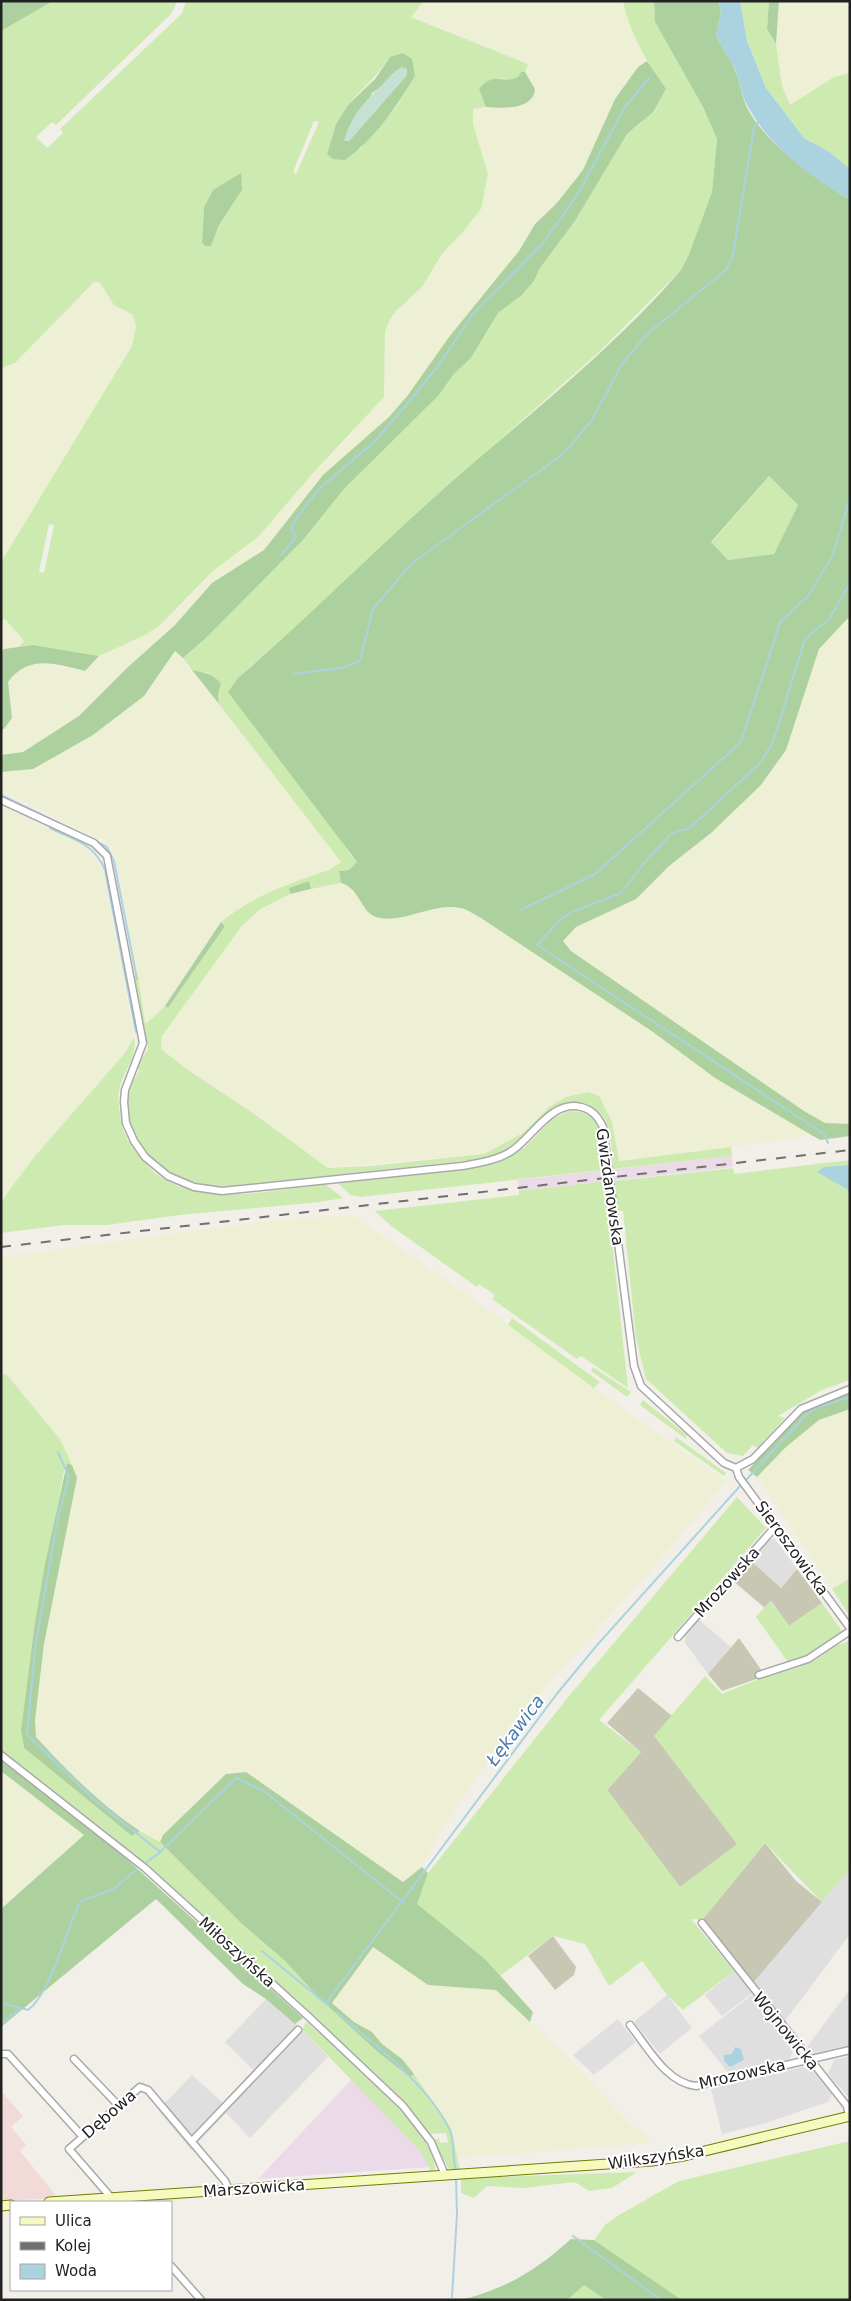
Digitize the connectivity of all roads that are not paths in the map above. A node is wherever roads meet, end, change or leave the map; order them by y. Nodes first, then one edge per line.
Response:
1 (1, 800) edge
2 (850, 1388) edge
3 (736, 1468) junction
4 (776, 1526) junction
5 (850, 1630) edge
6 (678, 1637) dead end
7 (759, 1675) dead end
8 (1, 1755) edge
9 (702, 1924) dead end
10 (630, 2025) dead end
11 (298, 2030) dead end
12 (850, 2050) edge
13 (1, 2054) edge
14 (74, 2058) dead end
15 (808, 2059) junction
16 (118, 2105) junction
17 (850, 2116) edge
18 (83, 2136) junction
19 (192, 2141) junction
20 (458, 2174) joint
21 (446, 2175) junction
22 (229, 2189) junction
23 (113, 2200) edge
24 (81, 2201) edge
25 (172, 2267) edge
26 (201, 2300) edge

1 - 3 street, Gwizdanowska
2 - 3 street
3 - 4 street, Sieroszowicka
4 - 5 street, Sieroszowicka
4 - 6 street, Mrozowska
5 - 7 street
8 - 21 street, Miłoszyńska
9 - 15 street, Wojnowicka
10 - 15 street, Mrozowska
11 - 19 street
12 - 15 street, Mrozowska
13 - 18 street
14 - 16 street
15 - 17 street, Wojnowicka
16 - 18 street, Dębowa
16 - 19 street, Dębowa
17 - 20 street, Wilkszyńska
18 - 23 street, Dębowa
19 - 22 street, Dębowa
20 - 21 street, Marszowicka
21 - 22 street, Marszowicka
22 - 23 street, Marszowicka
23 - 24 street, Marszowicka
25 - 26 street

